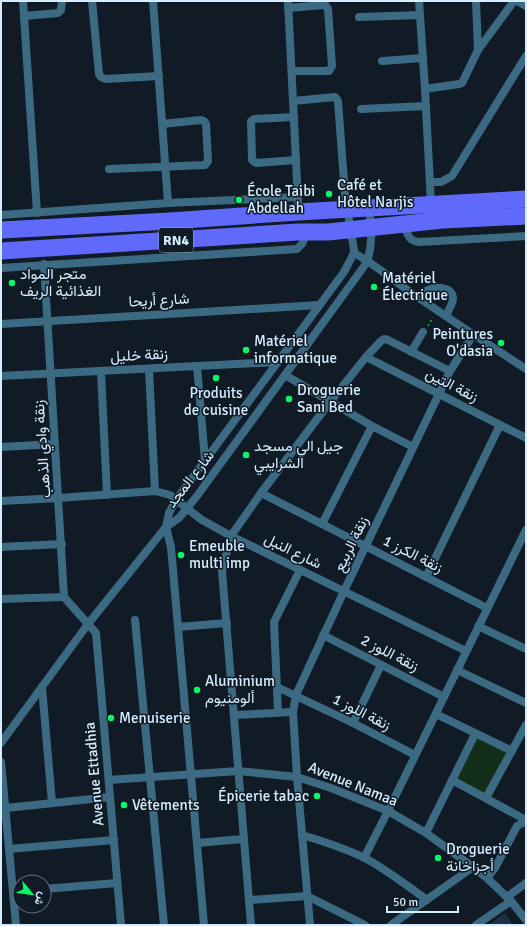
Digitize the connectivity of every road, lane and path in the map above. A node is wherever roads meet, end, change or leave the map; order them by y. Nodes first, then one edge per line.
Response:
1 (23, 1) edge
2 (62, 1) edge
3 (92, 1) edge
4 (153, 1) edge
5 (419, 1) edge
6 (476, 1) edge
7 (514, 1) edge
8 (517, 1) edge
9 (288, 4) edge
10 (526, 6) edge
11 (420, 15) junction
12 (24, 16) junction
13 (359, 17) dead end
14 (478, 50) junction
15 (526, 56) edge
16 (423, 58) junction
17 (382, 61) dead end
18 (292, 71) junction
19 (159, 76) junction
20 (426, 89) junction
21 (293, 101) junction
22 (426, 106) junction
23 (361, 109) dead end
24 (294, 117) junction
25 (162, 124) junction
26 (296, 160) junction
27 (165, 167) junction
28 (108, 169) dead end
29 (431, 182) junction
30 (526, 199) edge
31 (168, 203) junction
32 (298, 204) junction
33 (431, 204) junction
34 (369, 208) junction
35 (347, 209) junction
36 (37, 212) junction
37 (1, 215) edge
38 (526, 216) edge
39 (404, 225) junction
40 (371, 228) junction
41 (1, 230) edge
42 (350, 230) junction
43 (307, 232) junction
44 (526, 236) edge
45 (1, 251) edge
46 (354, 253) junction
47 (367, 260) junction
48 (44, 264) junction
49 (1, 268) edge
50 (420, 299) junction
51 (319, 305) junction
52 (438, 310) junction
53 (446, 316) junction
54 (47, 321) junction
55 (1, 324) edge
56 (423, 332) joint
57 (473, 335) junction
58 (411, 352) junction
59 (366, 357) junction
60 (278, 362) junction
61 (197, 366) junction
62 (149, 369) junction
63 (526, 369) edge
64 (450, 371) junction
65 (101, 372) junction
66 (51, 374) junction
67 (285, 375) junction
68 (1, 376) edge
69 (439, 394) junction
70 (330, 402) junction
71 (500, 425) junction
72 (372, 426) junction
73 (526, 438) edge
74 (55, 444) junction
75 (1, 447) edge
76 (413, 447) junction
77 (205, 460) junction
78 (155, 491) junction
79 (261, 493) junction
80 (107, 495) junction
81 (59, 498) junction
82 (176, 500) junction
83 (1, 501) edge
84 (187, 508) junction
85 (322, 524) junction
86 (166, 527) junction
87 (526, 530) edge
88 (231, 536) junction
89 (62, 544) junction
90 (366, 546) junction
91 (1, 547) edge
92 (300, 570) junction
93 (426, 577) junction
94 (344, 591) junction
95 (64, 597) junction
96 (1, 599) edge
97 (487, 608) junction
98 (135, 620) dead end
99 (227, 623) junction
100 (88, 624) junction
101 (478, 626) junction
102 (178, 627) junction
103 (323, 635) junction
104 (526, 649) edge
105 (466, 651) junction
106 (381, 665) junction
107 (457, 670) junction
108 (277, 687) junction
109 (42, 688) junction
110 (296, 695) junction
111 (444, 697) junction
112 (526, 703) edge
113 (278, 712) junction
114 (293, 712) junction
115 (436, 714) junction
116 (234, 715) junction
117 (353, 723) junction
118 (526, 725) edge
119 (475, 734) junction
120 (1, 743) edge
121 (512, 751) junction
122 (415, 755) junction
123 (1, 762) edge
124 (238, 771) junction
125 (190, 773) junction
126 (149, 777) junction
127 (297, 777) junction
128 (109, 780) junction
129 (452, 780) junction
130 (110, 797) junction
131 (486, 798) junction
132 (52, 803) junction
133 (6, 808) junction
134 (388, 811) junction
135 (526, 821) edge
136 (426, 833) junction
137 (302, 835) junction
138 (243, 839) junction
139 (114, 840) junction
140 (197, 843) junction
141 (9, 849) junction
142 (364, 858) junction
143 (473, 866) junction
144 (14, 874) edge
145 (487, 878) junction
146 (117, 883) junction
147 (526, 883) edge
148 (52, 888) edge
149 (307, 896) junction
150 (509, 899) junction
151 (249, 900) junction
152 (427, 900) junction
153 (16, 914) edge
154 (526, 920) edge
155 (16, 925) edge
156 (121, 925) edge
157 (164, 925) edge
158 (204, 925) edge
159 (251, 925) edge
160 (310, 925) edge
161 (365, 925) edge
162 (391, 925) edge
163 (476, 925) edge

1 - 12 street
2 - 12 street
3 - 19 street
4 - 19 street
5 - 11 street
6 - 14 street
7 - 14 street
8 - 10 street
9 - 18 street
9 - 18 street
11 - 13 street
11 - 16 street
12 - 36 street
14 - 20 street
15 - 29 street
16 - 17 street
16 - 20 street
18 - 21 street
19 - 25 street
20 - 22 street
21 - 24 street
21 - 35 street
22 - 23 street
22 - 29 street
24 - 26 street
24 - 26 street
25 - 27 street
25 - 27 street
26 - 32 street
27 - 28 street
27 - 31 street
29 - 33 street
30 - 33 main road, RN4
31 - 32 street
31 - 36 street
32 - 35 main road, RN4
32 - 41 main road, RN4
33 - 34 main road, RN4
34 - 35 main road, RN4
34 - 40 street, شارع المجد
35 - 42 street
36 - 37 street
38 - 39 main road, RN4
39 - 40 main road, RN4
39 - 44 street
40 - 42 main road, RN4
40 - 47 street, شارع المجد
42 - 43 main road, RN4
42 - 46 street
43 - 45 main road, RN4
43 - 48 street
46 - 47 street
46 - 51 street, شارع المجد
47 - 50 street
47 - 67 street, شارع المجد
48 - 49 street
48 - 54 street, زنقة وادي الذهب
50 - 52 street
50 - 53 street
51 - 54 street, شارع أريحا
51 - 60 street, شارع المجد
52 - 53 street
52 - 56 path
53 - 57 street
54 - 55 street, شارع أريحا
54 - 66 street, زنقة وادي الذهب
56 - 58 street
57 - 63 street
57 - 64 street, زنقة الربيع
58 - 59 street
58 - 64 street
59 - 69 street, زنقة التين
59 - 70 street
60 - 61 street, زنقة خليل
60 - 77 street, شارع المجد
61 - 62 street, زنقة خليل
61 - 77 street
62 - 65 street, زنقة خليل
62 - 78 street
64 - 69 street, زنقة الربيع
65 - 66 street, زنقة خليل
65 - 80 street
66 - 68 street, زنقة خليل
66 - 74 street, زنقة وادي الذهب
67 - 70 street
67 - 84 street, شارع المجد
69 - 71 street, زنقة التين
69 - 76 street, زنقة الربيع
70 - 72 street
70 - 79 street
71 - 73 street, زنقة التين
71 - 93 street
72 - 76 street
72 - 85 street
74 - 75 street
74 - 81 street, زنقة وادي الذهب
76 - 90 street, زنقة الربيع
77 - 82 street, شارع المجد
78 - 80 street
78 - 82 street, شارع النبل
79 - 85 street, زنقة الكرز 1
79 - 88 street
80 - 81 street
81 - 83 street
81 - 89 street, زنقة وادي الذهب
82 - 84 street, شارع النبل
82 - 86 street, شارع المجد
84 - 86 street, شارع المجد
84 - 88 street, شارع النبل
85 - 90 street, زنقة الكرز 1
86 - 100 street
86 - 102 street
87 - 97 street
88 - 92 street, شارع النبل
88 - 99 street
89 - 91 street
89 - 95 street, زنقة وادي الذهب
90 - 93 street, زنقة الكرز 1
90 - 94 street, زنقة الربيع
92 - 94 street, شارع النبل
92 - 108 street
93 - 97 street, زنقة الكرز 1
94 - 103 street, زنقة الربيع
94 - 105 street, شارع النبل
95 - 96 street
95 - 100 street
97 - 101 street
98 - 126 street
99 - 102 street
99 - 116 street
100 - 109 street
100 - 128 street, Avenue Ettadhia
101 - 104 street
101 - 105 street
102 - 125 street
103 - 106 street, زنقة اللوز 2
103 - 110 street, زنقة الربيع
105 - 107 street
106 - 111 street, زنقة اللوز 2
106 - 117 street
107 - 111 street
107 - 112 street
108 - 110 street, زنقة اللوز 1
108 - 113 street
109 - 120 street
109 - 132 street
110 - 114 street, زنقة الربيع
110 - 117 street, زنقة اللوز 1
111 - 115 street
113 - 114 street
113 - 116 street
114 - 127 street, زنقة الربيع
115 - 119 street
115 - 122 street
116 - 124 street
117 - 122 street, زنقة اللوز 1
118 - 121 street
119 - 121 street
119 - 129 street
121 - 131 street
122 - 134 street
123 - 133 street
124 - 125 street, Avenue Namaa
124 - 127 street, Avenue Namaa
124 - 138 street
125 - 126 street, Avenue Namaa
125 - 140 street
126 - 128 street, Avenue Namaa
126 - 157 street
127 - 134 street, Avenue Namaa
127 - 137 street, زنقة الربيع
128 - 130 street, Avenue Ettadhia
129 - 131 street
129 - 136 street
130 - 132 street
130 - 139 street, Avenue Ettadhia
131 - 135 street
132 - 133 street
133 - 141 street
134 - 136 street, Avenue Namaa
134 - 142 street
135 - 145 street
136 - 143 street, Avenue Namaa
137 - 142 street
137 - 149 street, زنقة الربيع
138 - 140 street
138 - 151 street
139 - 141 street
139 - 146 street, Avenue Ettadhia
140 - 158 street
141 - 144 street
142 - 152 street
143 - 145 street, Avenue Namaa
143 - 152 street
145 - 150 street, Avenue Namaa
146 - 148 street
146 - 156 street, Avenue Ettadhia
147 - 150 street
149 - 151 street
149 - 160 street, زنقة الربيع
149 - 161 street
150 - 154 street, Avenue Namaa
150 - 163 street
151 - 159 street
152 - 162 street
153 - 155 street

